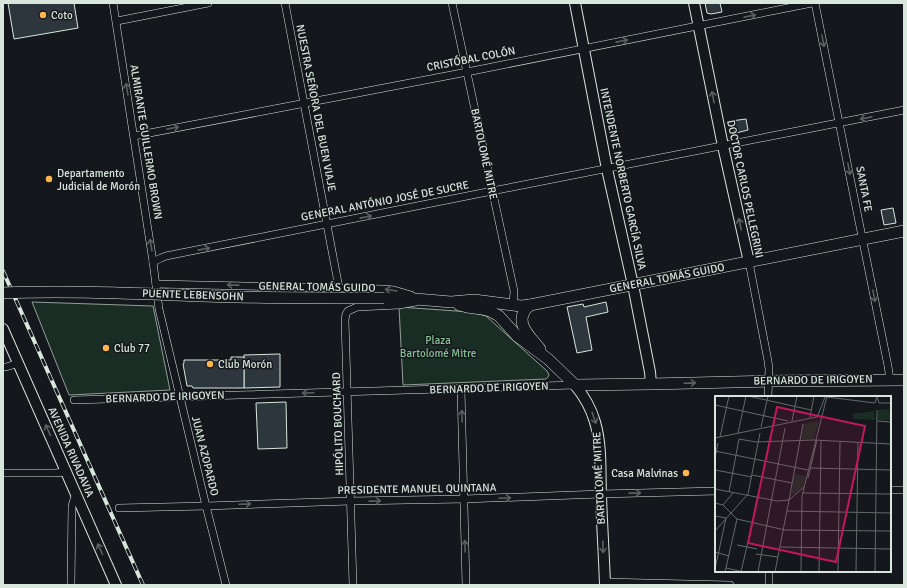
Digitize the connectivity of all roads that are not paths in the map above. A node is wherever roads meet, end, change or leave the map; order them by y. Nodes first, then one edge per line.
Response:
1 (113, 3) edge
2 (208, 3) edge
3 (285, 3) edge
4 (452, 3) edge
5 (575, 3) edge
6 (694, 3) edge
7 (812, 3) edge
8 (815, 3) edge
9 (116, 21) junction
10 (699, 26) junction
11 (584, 48) junction
12 (467, 72) junction
13 (304, 103) junction
14 (904, 110) edge
15 (840, 123) junction
16 (134, 136) junction
17 (723, 146) junction
18 (607, 168) junction
19 (492, 191) junction
20 (327, 224) junction
21 (904, 231) edge
22 (863, 239) junction
23 (153, 262) junction
24 (748, 262) junction
25 (633, 285) junction
26 (156, 288) junction
27 (339, 288) junction
28 (3, 293) edge
29 (384, 298) joint
30 (428, 300) junction
31 (451, 302) junction
32 (513, 305) junction
33 (530, 306) junction
34 (348, 311) joint
35 (3, 329) edge
36 (548, 359) junction
37 (19, 363) junction
38 (3, 367) edge
39 (769, 380) junction
40 (890, 380) junction
41 (904, 380) edge
42 (651, 384) junction
43 (575, 385) junction
44 (461, 389) junction
45 (348, 392) junction
46 (768, 396) edge
47 (180, 397) junction
48 (74, 400) dead end
49 (66, 472) junction
50 (3, 473) edge
51 (891, 490) edge
52 (904, 490) edge
53 (715, 491) edge
54 (76, 493) junction
55 (601, 494) junction
56 (464, 500) junction
57 (351, 501) junction
58 (206, 506) junction
59 (119, 508) dead end
60 (769, 572) edge
61 (604, 584) edge
62 (71, 585) edge
63 (116, 585) edge
64 (226, 585) edge
65 (354, 585) edge
66 (466, 585) edge
67 (730, 585) edge
68 (769, 585) edge

1 - 9 street, ALMIRANTE GUILLERMO BROWN
2 - 9 street
3 - 13 street, NUESTRA SEÑORA DEL BUEN VIAJE
4 - 12 street, BARTOLOMÉ MITRE
5 - 11 street, INTENDENTE NORBERTO GARCÍA SILVA
6 - 10 street, DOCTOR CARLOS PELLEGRINI
10 -> 7 street, CRISTÓBAL COLÓN
8 -> 15 street, SANTA FE
16 -> 9 street, ALMIRANTE GUILLERMO BROWN
11 -> 10 street, CRISTÓBAL COLÓN
17 -> 10 street, DOCTOR CARLOS PELLEGRINI
11 - 12 street, CRISTÓBAL COLÓN
11 - 18 street, INTENDENTE NORBERTO GARCÍA SILVA
12 - 13 street, CRISTÓBAL COLÓN
12 - 19 street, BARTOLOMÉ MITRE
16 -> 13 street, CRISTÓBAL COLÓN
13 - 20 street, NUESTRA SEÑORA DEL BUEN VIAJE
14 -> 15 street, GENERAL ANTÓNIO JOSÉ DE SUCRE
15 - 17 street, GENERAL ANTÓNIO JOSÉ DE SUCRE
15 -> 22 street, SANTA FE
23 -> 16 street, ALMIRANTE GUILLERMO BROWN
17 - 18 street, GENERAL ANTÓNIO JOSÉ DE SUCRE
24 -> 17 street, DOCTOR CARLOS PELLEGRINI
18 - 19 street, GENERAL ANTÓNIO JOSÉ DE SUCRE
18 - 25 street, INTENDENTE NORBERTO GARCÍA SILVA
20 -> 19 street, GENERAL ANTÓNIO JOSÉ DE SUCRE
19 - 32 street, BARTOLOMÉ MITRE
23 -> 20 street, GENERAL ANTÓNIO JOSÉ DE SUCRE
20 - 27 street, NUESTRA SEÑORA DEL BUEN VIAJE
21 - 22 main road, GENERAL TOMÁS GUIDO
22 - 24 main road, GENERAL TOMÁS GUIDO
22 -> 40 street, SANTA FE
23 - 26 street, ALMIRANTE GUILLERMO BROWN
24 - 25 main road, GENERAL TOMÁS GUIDO
24 - 39 street, DOCTOR CARLOS PELLEGRINI
25 - 33 main road, GENERAL TOMÁS GUIDO
25 - 42 street, INTENDENTE NORBERTO GARCÍA SILVA
27 -> 26 street, GENERAL TOMÁS GUIDO
26 - 28 street
26 - 47 street, JUAN AZOPARDO
30 -> 27 street, GENERAL TOMÁS GUIDO
28 - 29 main road, PUENTE LEBENSOHN, bridge
29 - 30 main road, GENERAL TOMÁS GUIDO
30 - 31 main road, GENERAL TOMÁS GUIDO
30 - 34 street, GENERAL TOMÁS GUIDO
31 - 32 main road, GENERAL TOMÁS GUIDO
31 - 36 main road, BARTOLOMÉ MITRE
32 - 33 main road, GENERAL TOMÁS GUIDO
33 - 36 main road
34 - 45 street, HIPÓLITO BOUCHARD
35 - 37 street, AVENIDA RIVADAVIA
36 - 43 main road, BARTOLOMÉ MITRE
37 - 38 street
49 -> 37 street, AVENIDA RIVADAVIA
39 - 40 main road, BERNARDO DE IRIGOYEN
42 -> 39 main road, BERNARDO DE IRIGOYEN
39 - 46 street, DOCTOR CARLOS PELLEGRINI
40 - 41 main road, BERNARDO DE IRIGOYEN
42 - 43 main road, BERNARDO DE IRIGOYEN
43 - 44 street, BERNARDO DE IRIGOYEN
43 -> 55 street, BARTOLOMÉ MITRE
44 - 45 street, BERNARDO DE IRIGOYEN
56 -> 44 street
45 -> 47 street, BERNARDO DE IRIGOYEN
45 - 57 street, HIPÓLITO BOUCHARD
47 - 48 street, BERNARDO DE IRIGOYEN
47 - 58 street, JUAN AZOPARDO
49 - 50 street
49 - 54 street, AVENIDA RIVADAVIA
51 - 52 street
55 -> 53 street, PRESIDENTE MANUEL QUINTANA
54 - 62 street
63 -> 54 street, AVENIDA RIVADAVIA
56 -> 55 street, PRESIDENTE MANUEL QUINTANA
55 -> 61 street, BARTOLOMÉ MITRE
57 -> 56 street, PRESIDENTE MANUEL QUINTANA
66 -> 56 street
58 -> 57 street, PRESIDENTE MANUEL QUINTANA
57 - 65 street, HIPÓLITO BOUCHARD
58 - 59 street, PRESIDENTE MANUEL QUINTANA
58 - 64 street, JUAN AZOPARDO
60 - 68 street
61 - 67 street

